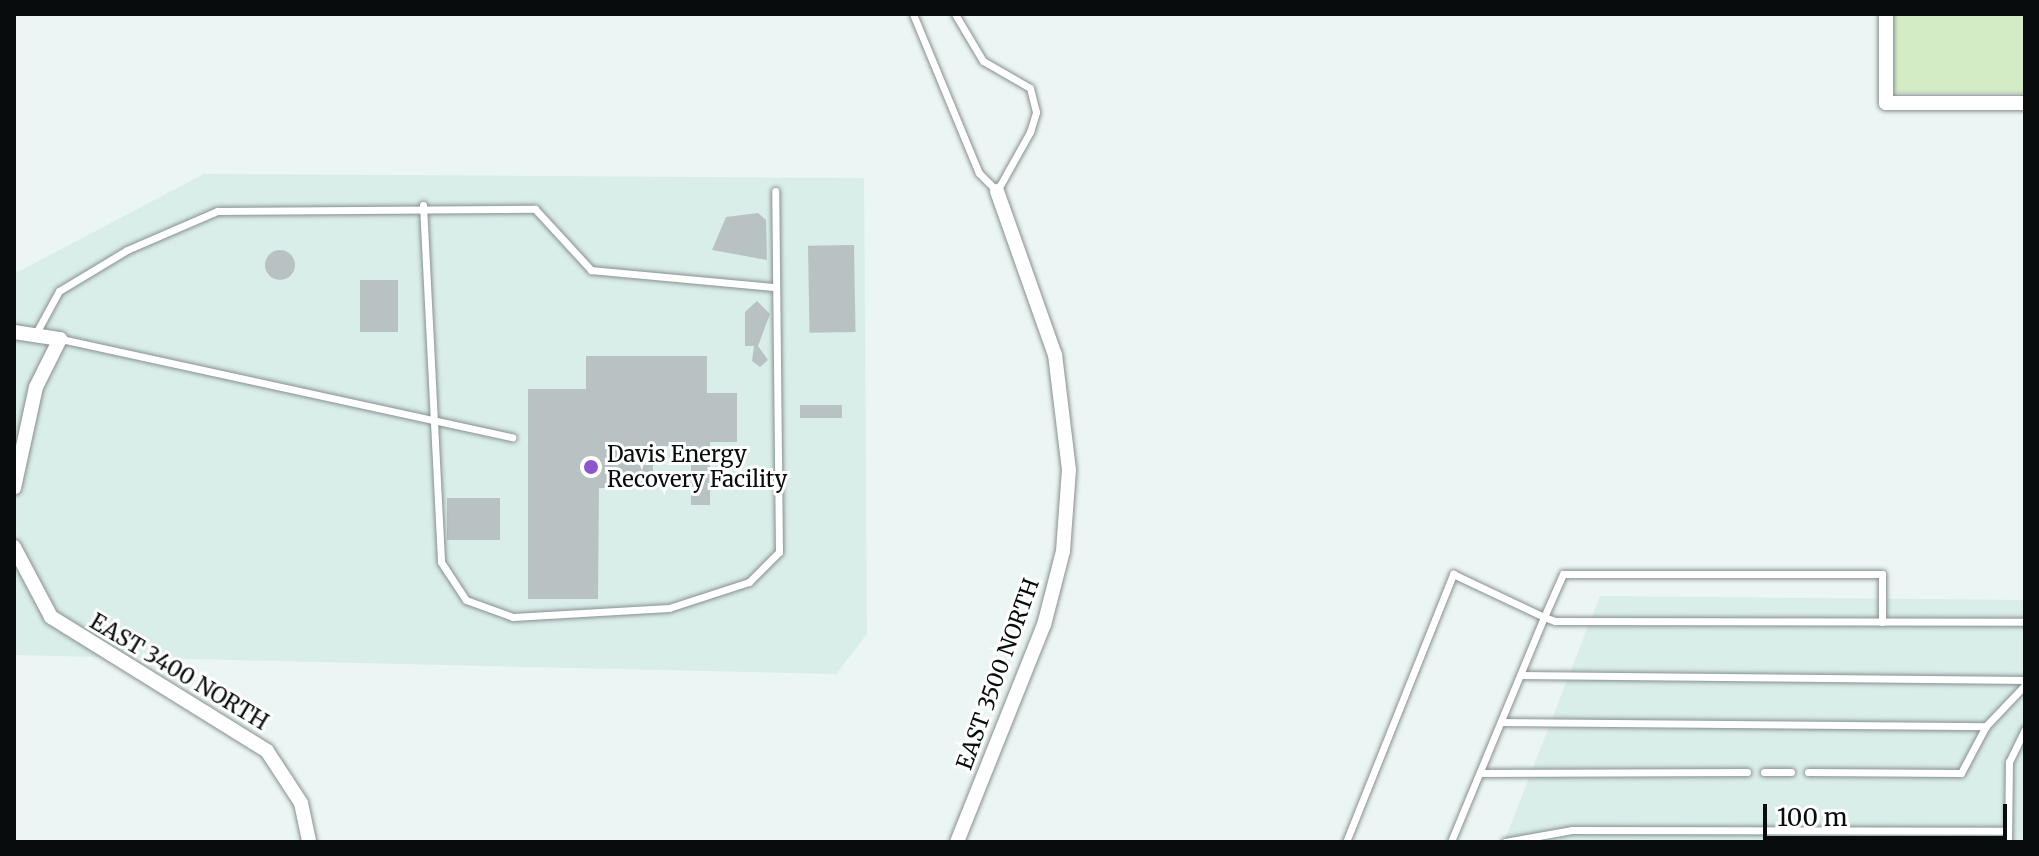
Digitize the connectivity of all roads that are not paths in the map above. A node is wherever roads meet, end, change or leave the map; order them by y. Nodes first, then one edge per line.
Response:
1 (913, 14) edge
2 (955, 14) edge
3 (1886, 14) edge
4 (2025, 103) edge
5 (775, 191) dead end
6 (997, 191) junction
7 (423, 205) junction
8 (775, 287) junction
9 (14, 332) edge
10 (35, 336) junction
11 (60, 339) junction
12 (432, 421) junction
13 (512, 437) dead end
14 (14, 488) edge
15 (14, 547) edge
16 (1544, 617) junction
17 (1882, 622) junction
18 (2025, 622) edge
19 (1521, 675) junction
20 (2025, 682) edge
21 (1501, 722) junction
22 (1986, 726) junction
23 (2025, 729) edge
24 (1747, 772) dead end
25 (1764, 772) dead end
26 (1791, 772) dead end
27 (1808, 772) dead end
28 (1480, 773) junction
29 (2008, 831) junction
30 (309, 842) edge
31 (957, 842) edge
32 (1346, 842) edge
33 (1451, 842) edge
34 (1505, 842) edge
35 (2008, 842) edge

1 - 6 lane
2 - 6 lane
3 - 4 street
5 - 8 lane
6 - 31 street, EAST 3500 NORTH
7 - 8 lane
7 - 10 lane
7 - 12 lane
8 - 12 lane
9 - 10 street
10 - 11 street
11 - 12 lane
11 - 14 street
12 - 13 lane
15 - 30 street, EAST 3400 NORTH
16 - 17 lane
16 - 17 lane
16 - 19 lane
16 - 32 lane
17 - 18 lane
19 - 20 lane
19 - 21 lane
20 - 22 lane
21 - 22 lane
21 - 28 lane
22 - 27 lane
23 - 29 lane
24 - 28 lane
25 - 26 lane
28 - 33 lane
29 - 34 lane
29 - 35 lane

